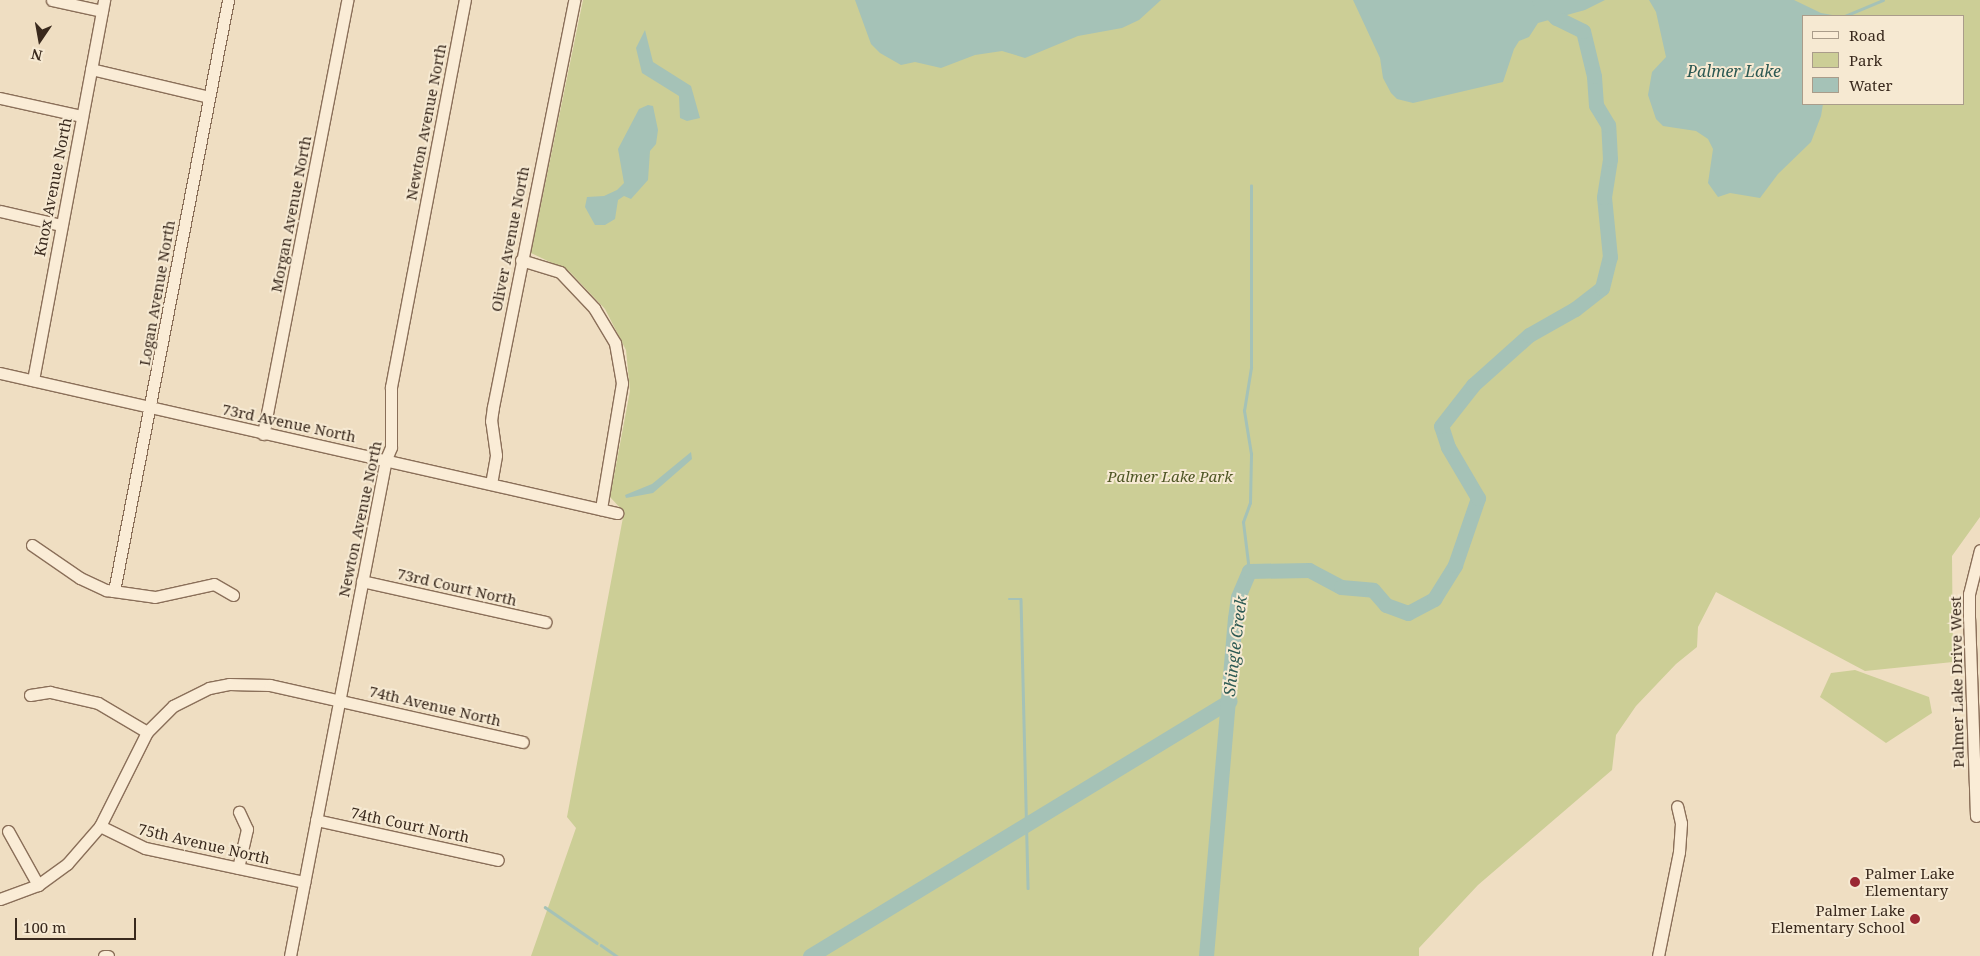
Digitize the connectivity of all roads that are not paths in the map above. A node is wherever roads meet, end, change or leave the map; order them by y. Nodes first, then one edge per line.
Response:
1 (52, 0) edge
2 (228, 0) edge
3 (347, 0) edge
4 (465, 0) edge
5 (574, 0) edge
6 (103, 6) edge
7 (91, 69) junction
8 (209, 97) junction
9 (0, 98) edge
10 (82, 116) junction
11 (0, 211) edge
12 (61, 225) junction
13 (521, 260) junction
14 (0, 373) edge
15 (33, 380) junction
16 (151, 408) junction
17 (263, 434) junction
18 (386, 459) junction
19 (491, 484) junction
20 (600, 509) junction
21 (617, 513) dead end
22 (32, 545) dead end
23 (1980, 550) edge
24 (362, 581) junction
25 (114, 591) junction
26 (234, 595) dead end
27 (545, 622) dead end
28 (1975, 658) edge
29 (30, 695) dead end
30 (339, 700) junction
31 (147, 732) junction
32 (523, 742) dead end
33 (1677, 806) dead end
34 (239, 812) dead end
35 (1976, 816) dead end
36 (316, 820) junction
37 (100, 826) junction
38 (8, 830) dead end
39 (498, 860) dead end
40 (238, 868) junction
41 (304, 882) junction
42 (38, 885) junction
43 (0, 899) edge
44 (290, 956) edge
45 (1658, 956) edge

1 - 6 street
2 - 8 street, Logan Avenue North
3 - 17 street, Morgan Avenue North
4 - 18 street, Newton Avenue North
5 - 13 street, Oliver Avenue North
6 - 7 street, Knox Avenue North
7 - 8 street
7 - 10 street, Knox Avenue North
8 - 16 street, Logan Avenue North
9 - 10 street
10 - 12 street, Knox Avenue North
11 - 12 street
12 - 15 street, Knox Avenue North
13 - 19 street, Oliver Avenue North
13 - 20 street
14 - 15 street, 73rd Avenue North
15 - 16 street, 73rd Avenue North
16 - 17 street, 73rd Avenue North
16 - 25 street, Logan Avenue North
17 - 18 street, 73rd Avenue North
18 - 19 street, 73rd Avenue North
18 - 24 street, Newton Avenue North
19 - 20 street, 73rd Avenue North
20 - 21 street, 73rd Avenue North
22 - 25 street
23 - 28 street, Palmer Lake Drive West
24 - 27 street, 73rd Court North
24 - 30 street, Newton Avenue North
25 - 26 street
28 - 35 street, Palmer Lake Drive West
29 - 31 street
30 - 31 street, 74th Avenue North
30 - 32 street, 74th Avenue North
30 - 36 street, Newton Avenue North
31 - 37 street, 74th Avenue North
33 - 45 street
34 - 40 street
36 - 39 street, 74th Court North
36 - 41 street, Newton Avenue North
37 - 40 street, 75th Avenue North
37 - 42 street, 74th Avenue North
38 - 42 street
40 - 41 street, 75th Avenue North
41 - 44 street, Newton Avenue North
42 - 43 street, 74th Avenue North

